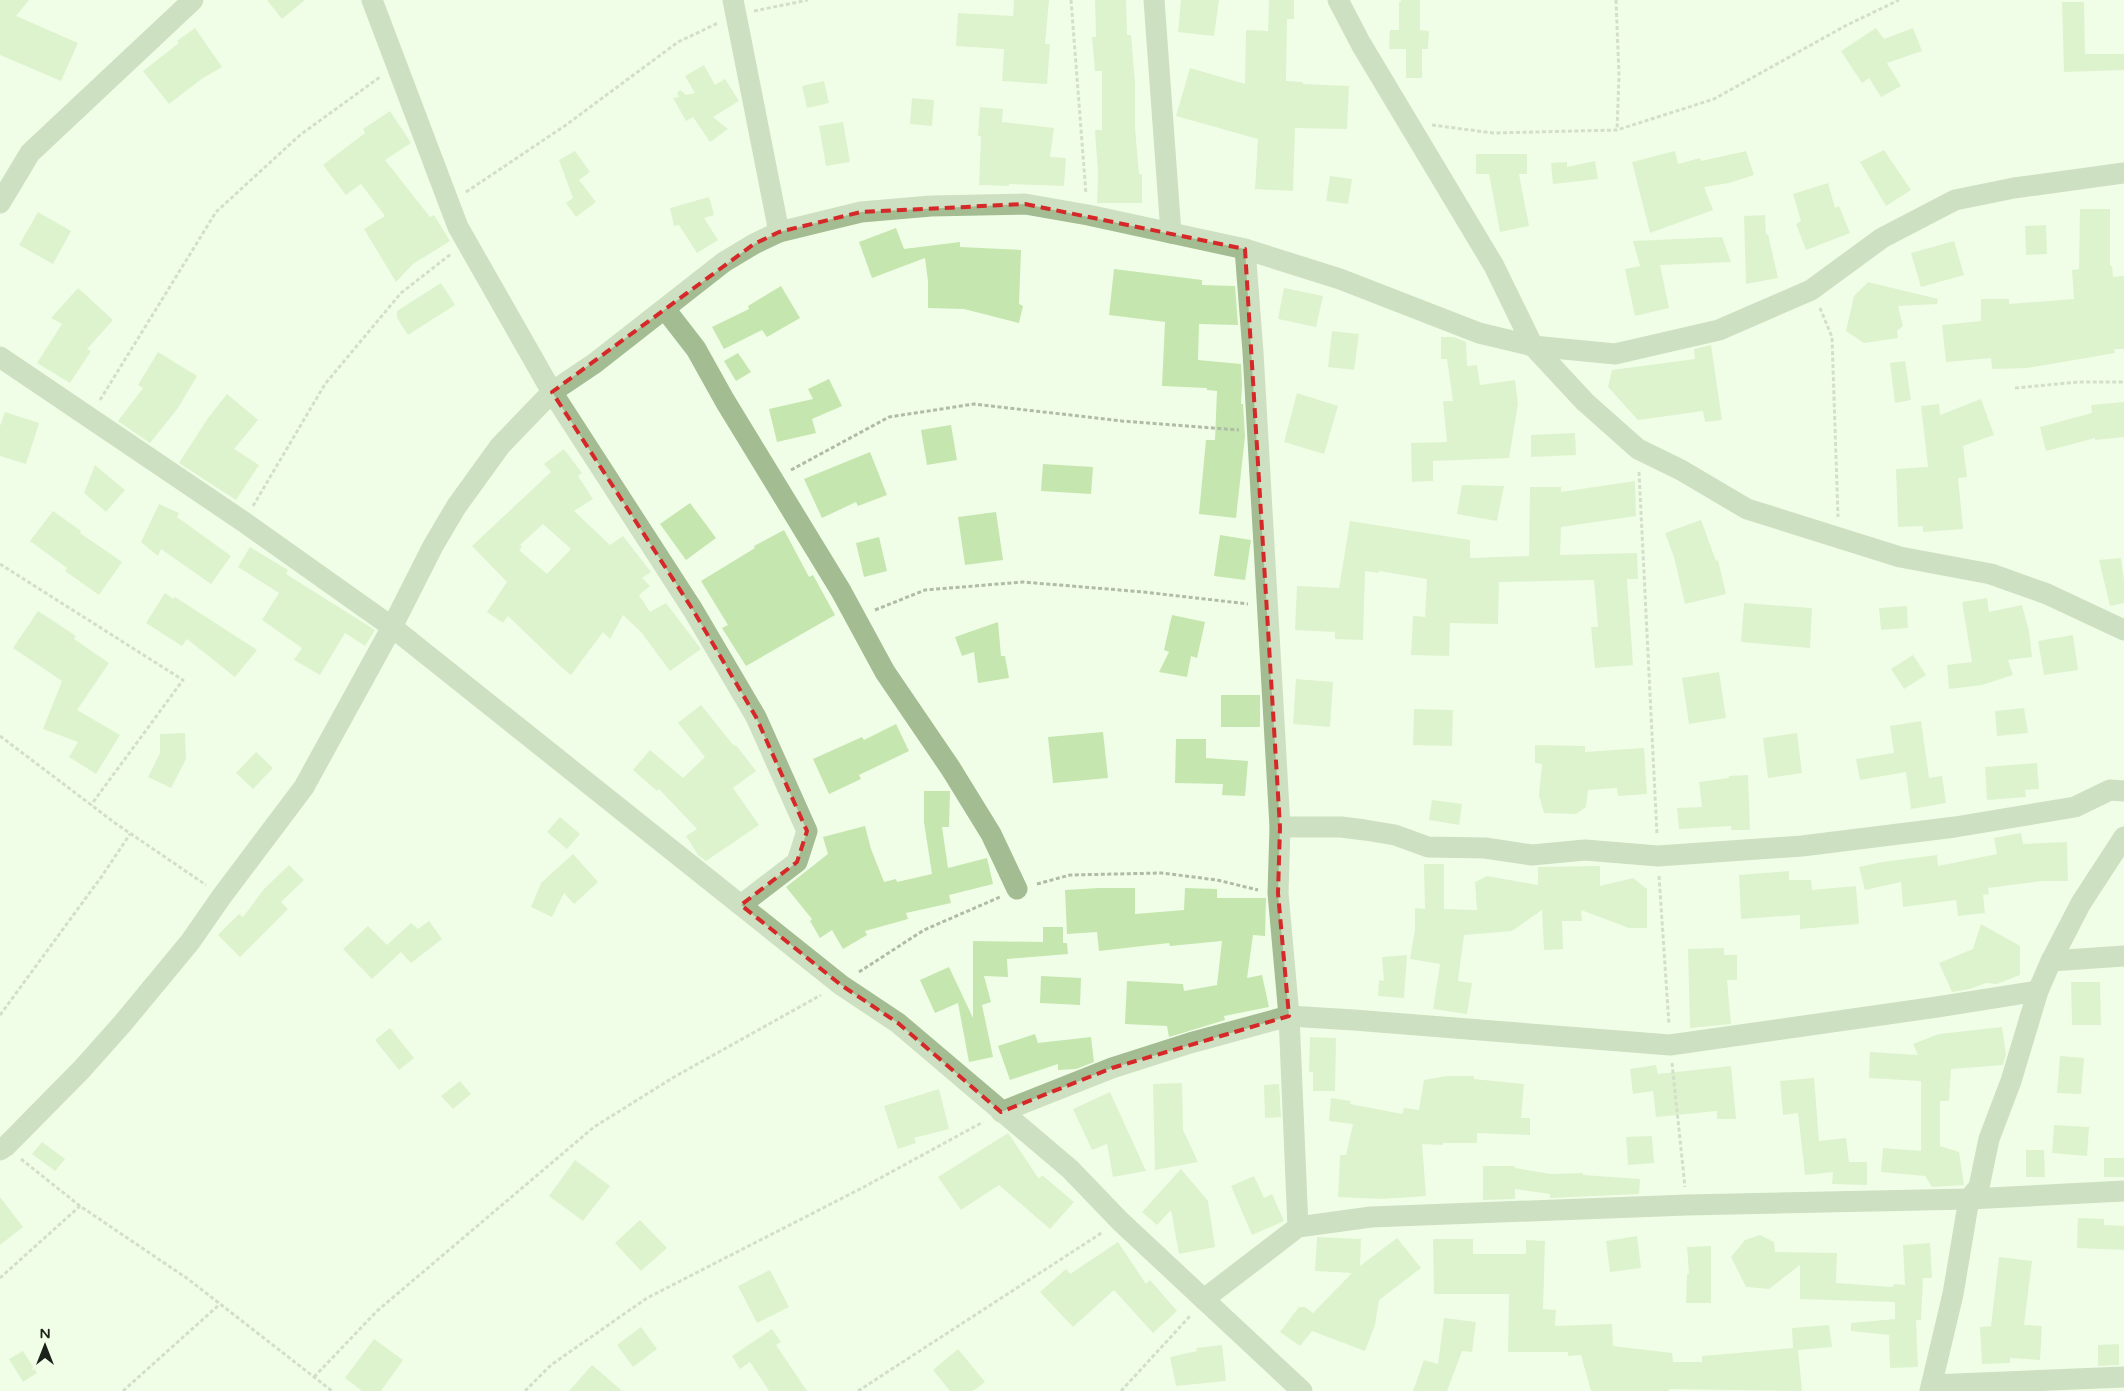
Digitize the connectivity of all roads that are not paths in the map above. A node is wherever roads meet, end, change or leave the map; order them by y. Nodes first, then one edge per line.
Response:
1 (193, 0) edge
2 (372, 0) edge
3 (1154, 0) edge
4 (1338, 0) edge
5 (734, 7) edge
6 (2124, 173) edge
7 (0, 202) edge
8 (779, 232) junction
9 (1171, 232) junction
10 (1245, 249) junction
11 (665, 309) junction
12 (1532, 346) junction
13 (0, 357) edge
14 (552, 392) junction
15 (392, 627) junction
16 (2124, 630) edge
17 (2124, 791) edge
18 (1280, 828) junction
19 (2124, 837) edge
20 (1017, 889) road end
21 (741, 905) junction
22 (2124, 956) edge
23 (2051, 961) junction
24 (2038, 991) junction
25 (1289, 1016) junction
26 (1001, 1112) junction
27 (3, 1148) edge
28 (2124, 1191) edge
29 (1969, 1199) junction
30 (1298, 1227) junction
31 (1204, 1299) junction
32 (2124, 1377) edge
33 (1931, 1388) edge
34 (1302, 1391) edge

1 - 7 street
2 - 14 street
3 - 9 street
4 - 12 street
5 - 8 street
6 - 12 street
8 - 9 street
8 - 11 street
9 - 10 street
10 - 12 street
10 - 18 street
11 - 14 street
11 - 20 street
12 - 16 street
13 - 15 street
14 - 15 street
14 - 21 street
15 - 21 street
15 - 27 street
17 - 18 street
18 - 25 street
19 - 23 street
21 - 26 street
22 - 23 street
23 - 24 street
24 - 25 street
24 - 29 street
25 - 26 street
25 - 30 street
26 - 31 street
28 - 29 street
29 - 30 street
29 - 33 street
30 - 31 street
31 - 34 street
32 - 33 street

